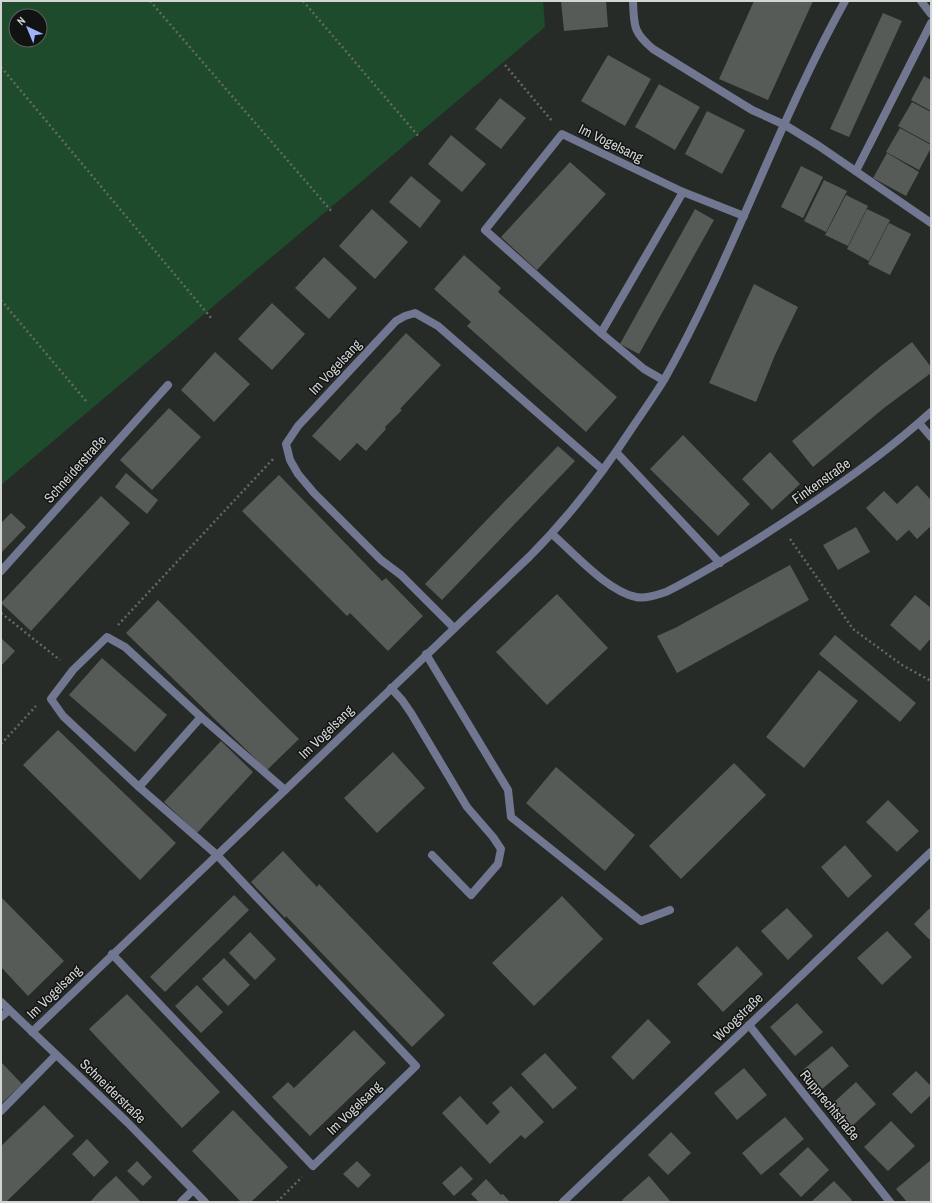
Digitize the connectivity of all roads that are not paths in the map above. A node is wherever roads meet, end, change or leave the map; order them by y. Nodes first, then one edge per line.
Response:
1 (633, 1) edge
2 (845, 1) edge
3 (921, 1) edge
4 (931, 14) edge
5 (931, 23) edge
6 (785, 125) junction
7 (856, 171) junction
8 (683, 192) junction
9 (744, 216) junction
10 (931, 223) edge
11 (601, 333) junction
12 (663, 380) junction
13 (168, 385) dead end
14 (931, 412) edge
15 (919, 423) junction
16 (931, 437) edge
17 (616, 452) junction
18 (603, 470) junction
19 (552, 534) junction
20 (720, 563) junction
21 (1, 571) edge
22 (454, 628) junction
23 (426, 654) junction
24 (391, 688) junction
25 (201, 717) junction
26 (139, 787) junction
27 (285, 790) junction
28 (931, 852) edge
29 (217, 855) junction
30 (432, 855) dead end
31 (670, 910) dead end
32 (112, 954) junction
33 (1, 1002) edge
34 (9, 1010) junction
35 (1, 1017) edge
36 (749, 1025) junction
37 (32, 1032) junction
38 (56, 1056) junction
39 (1, 1111) edge
40 (193, 1190) junction
41 (181, 1202) edge
42 (205, 1202) edge
43 (563, 1202) edge
44 (890, 1202) edge

1 - 6 street
2 - 6 street, Im Vogelsang
3 - 4 street
5 - 7 street
6 - 7 street
6 - 9 street, Im Vogelsang
7 - 10 street
8 - 9 street, Im Vogelsang
8 - 11 street
8 - 11 street, Im Vogelsang
9 - 12 street, Im Vogelsang
11 - 12 street, Im Vogelsang
12 - 17 street, Im Vogelsang
13 - 21 street, Schneiderstraße
14 - 15 street, Finkenstraße
15 - 16 street
15 - 20 street, Finkenstraße
17 - 18 street, Im Vogelsang
17 - 20 street
18 - 19 street, Im Vogelsang
18 - 22 street, Im Vogelsang
19 - 20 street, Finkenstraße
19 - 22 street, Im Vogelsang
22 - 23 street, Im Vogelsang
23 - 24 street, Im Vogelsang
23 - 31 street
24 - 27 street, Im Vogelsang
24 - 30 street
25 - 26 street
25 - 26 street
25 - 27 street
26 - 29 street
27 - 29 street, Im Vogelsang
28 - 36 street, Woogstraße
29 - 32 street, Im Vogelsang
29 - 32 street, Im Vogelsang
32 - 37 street, Im Vogelsang
33 - 34 street, Schneiderstraße
34 - 35 street
34 - 37 street, Schneiderstraße
36 - 43 street, Woogstraße
36 - 44 street, Rupprechtstraße
37 - 38 street, Schneiderstraße
38 - 39 street
38 - 40 street, Schneiderstraße
40 - 41 street
40 - 42 street, Schneiderstraße

